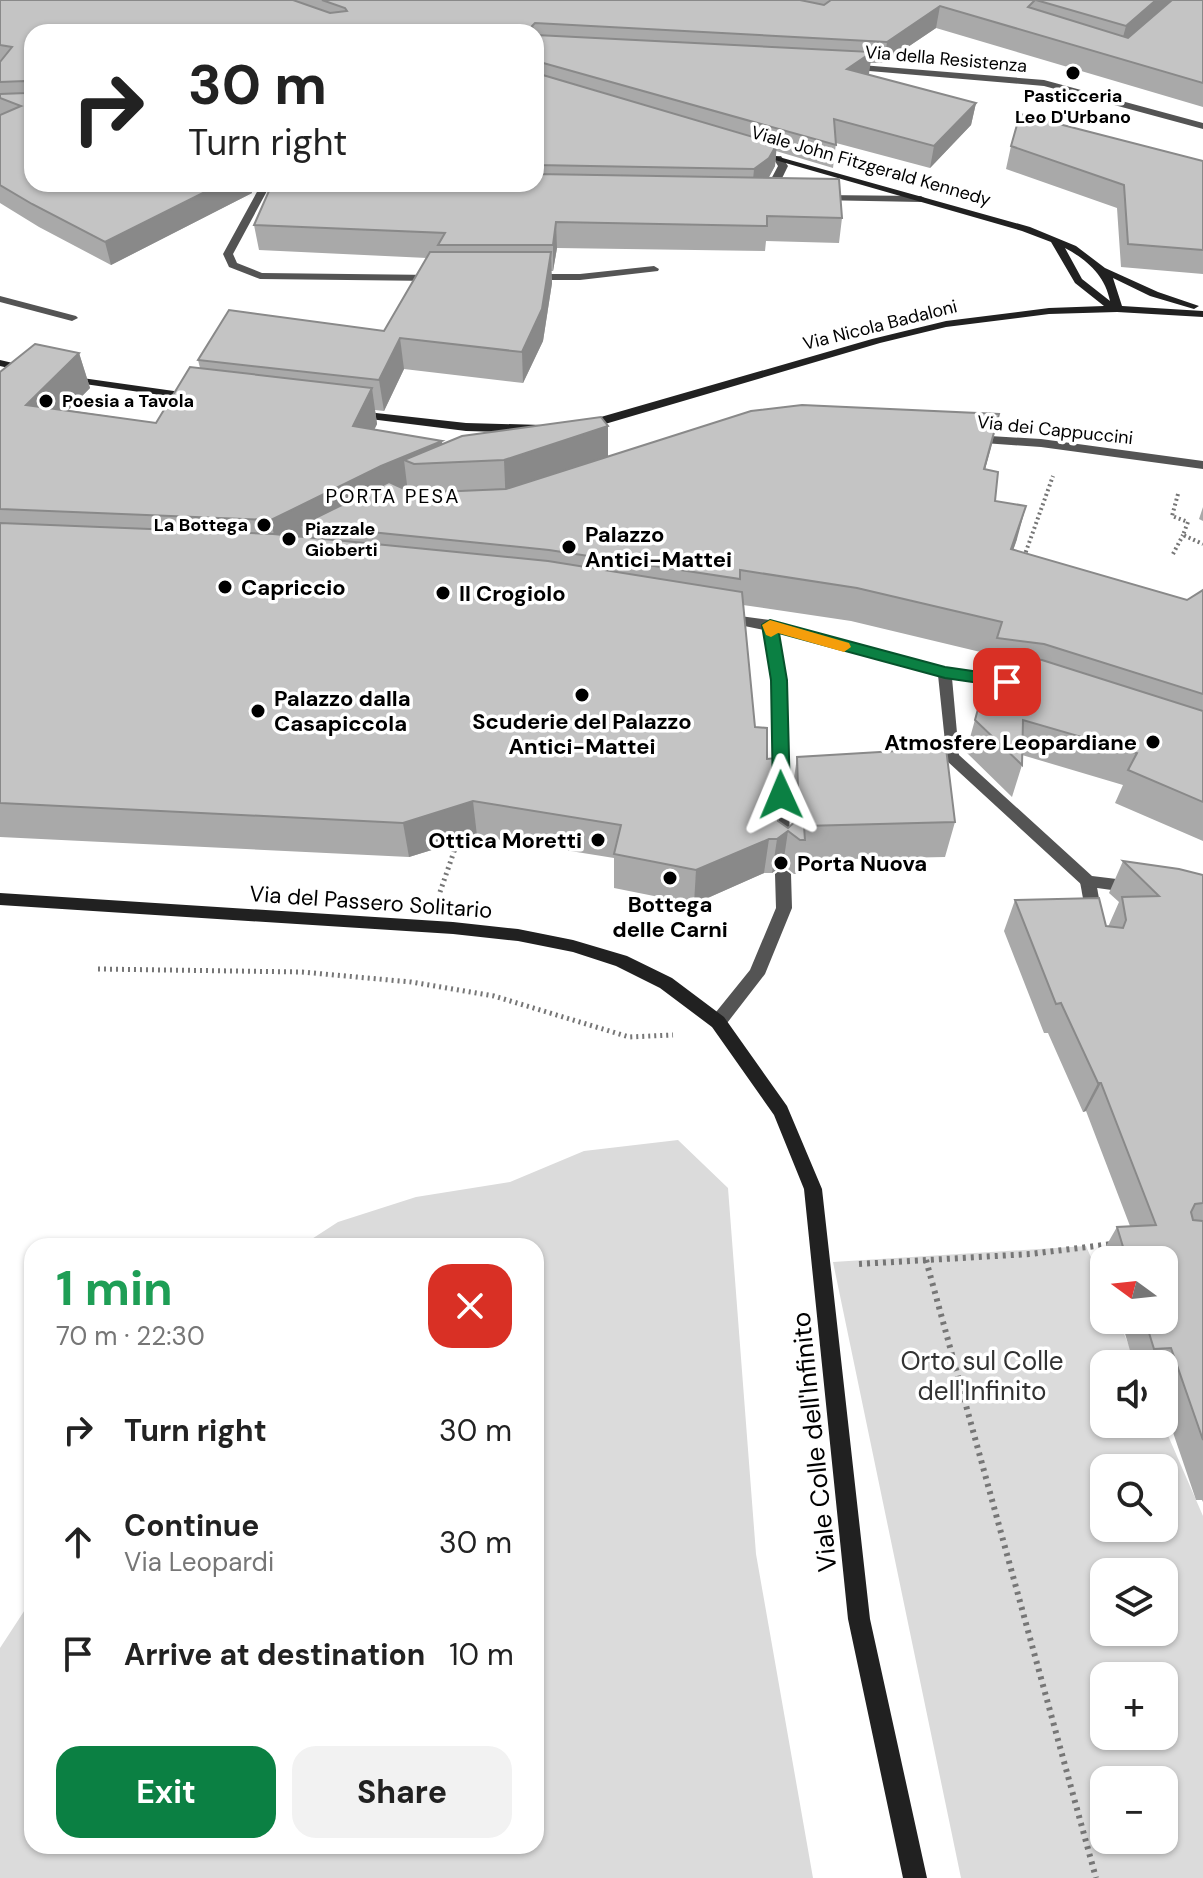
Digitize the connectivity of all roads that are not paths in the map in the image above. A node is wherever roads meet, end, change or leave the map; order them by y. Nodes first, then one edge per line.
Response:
1 (835, 66) edge
2 (1203, 126) edge
3 (749, 150) edge
4 (778, 158) junction
5 (827, 172) junction
6 (817, 180) edge
7 (867, 184) junction
8 (261, 192) edge
9 (774, 196) edge
10 (815, 198) edge
11 (844, 199) junction
12 (921, 199) junction
13 (1056, 241) junction
14 (654, 269) dead end
15 (1106, 271) junction
16 (519, 277) edge
17 (443, 278) edge
18 (0, 299) edge
19 (1117, 309) junction
20 (1203, 312) edge
21 (72, 318) dead end
22 (0, 363) edge
23 (43, 373) edge
24 (58, 377) edge
25 (214, 399) edge
26 (340, 413) edge
27 (574, 429) edge
28 (966, 439) edge
29 (545, 441) edge
30 (1203, 465) edge
31 (713, 616) edge
32 (770, 625) junction
33 (945, 673) junction
34 (1020, 683) edge
35 (783, 853) edge
36 (783, 874) edge
37 (1088, 882) junction
38 (1149, 889) edge
39 (0, 899) edge
40 (1099, 937) edge
41 (718, 1022) junction
42 (915, 1878) edge

1 - 2 street, Via della Resistenza
3 - 4 street, Viale John Fitzgerald Kennedy
4 - 5 street, Viale John Fitzgerald Kennedy
4 - 9 street
5 - 6 street
5 - 7 street, Viale John Fitzgerald Kennedy
7 - 11 street
7 - 12 street, Viale John Fitzgerald Kennedy
8 - 17 street
10 - 11 street
11 - 12 street
12 - 13 street, Viale John Fitzgerald Kennedy
13 - 15 street, Viale John Fitzgerald Kennedy
13 - 19 street
14 - 16 street
15 - 19 street
15 - 20 street, Via Nicola Badaloni
18 - 21 street
19 - 20 street, Via Nicola Badaloni
19 - 27 street, Via Nicola Badaloni
22 - 23 street
24 - 25 street
26 - 29 street
28 - 30 street, Via dei Cappuccini
31 - 32 street
32 - 33 street
32 - 35 street
33 - 34 street
33 - 37 street
36 - 41 street
37 - 38 street
37 - 40 street
39 - 41 street, Via del Passero Solitario
41 - 42 street, Viale Colle dell'Infinito

